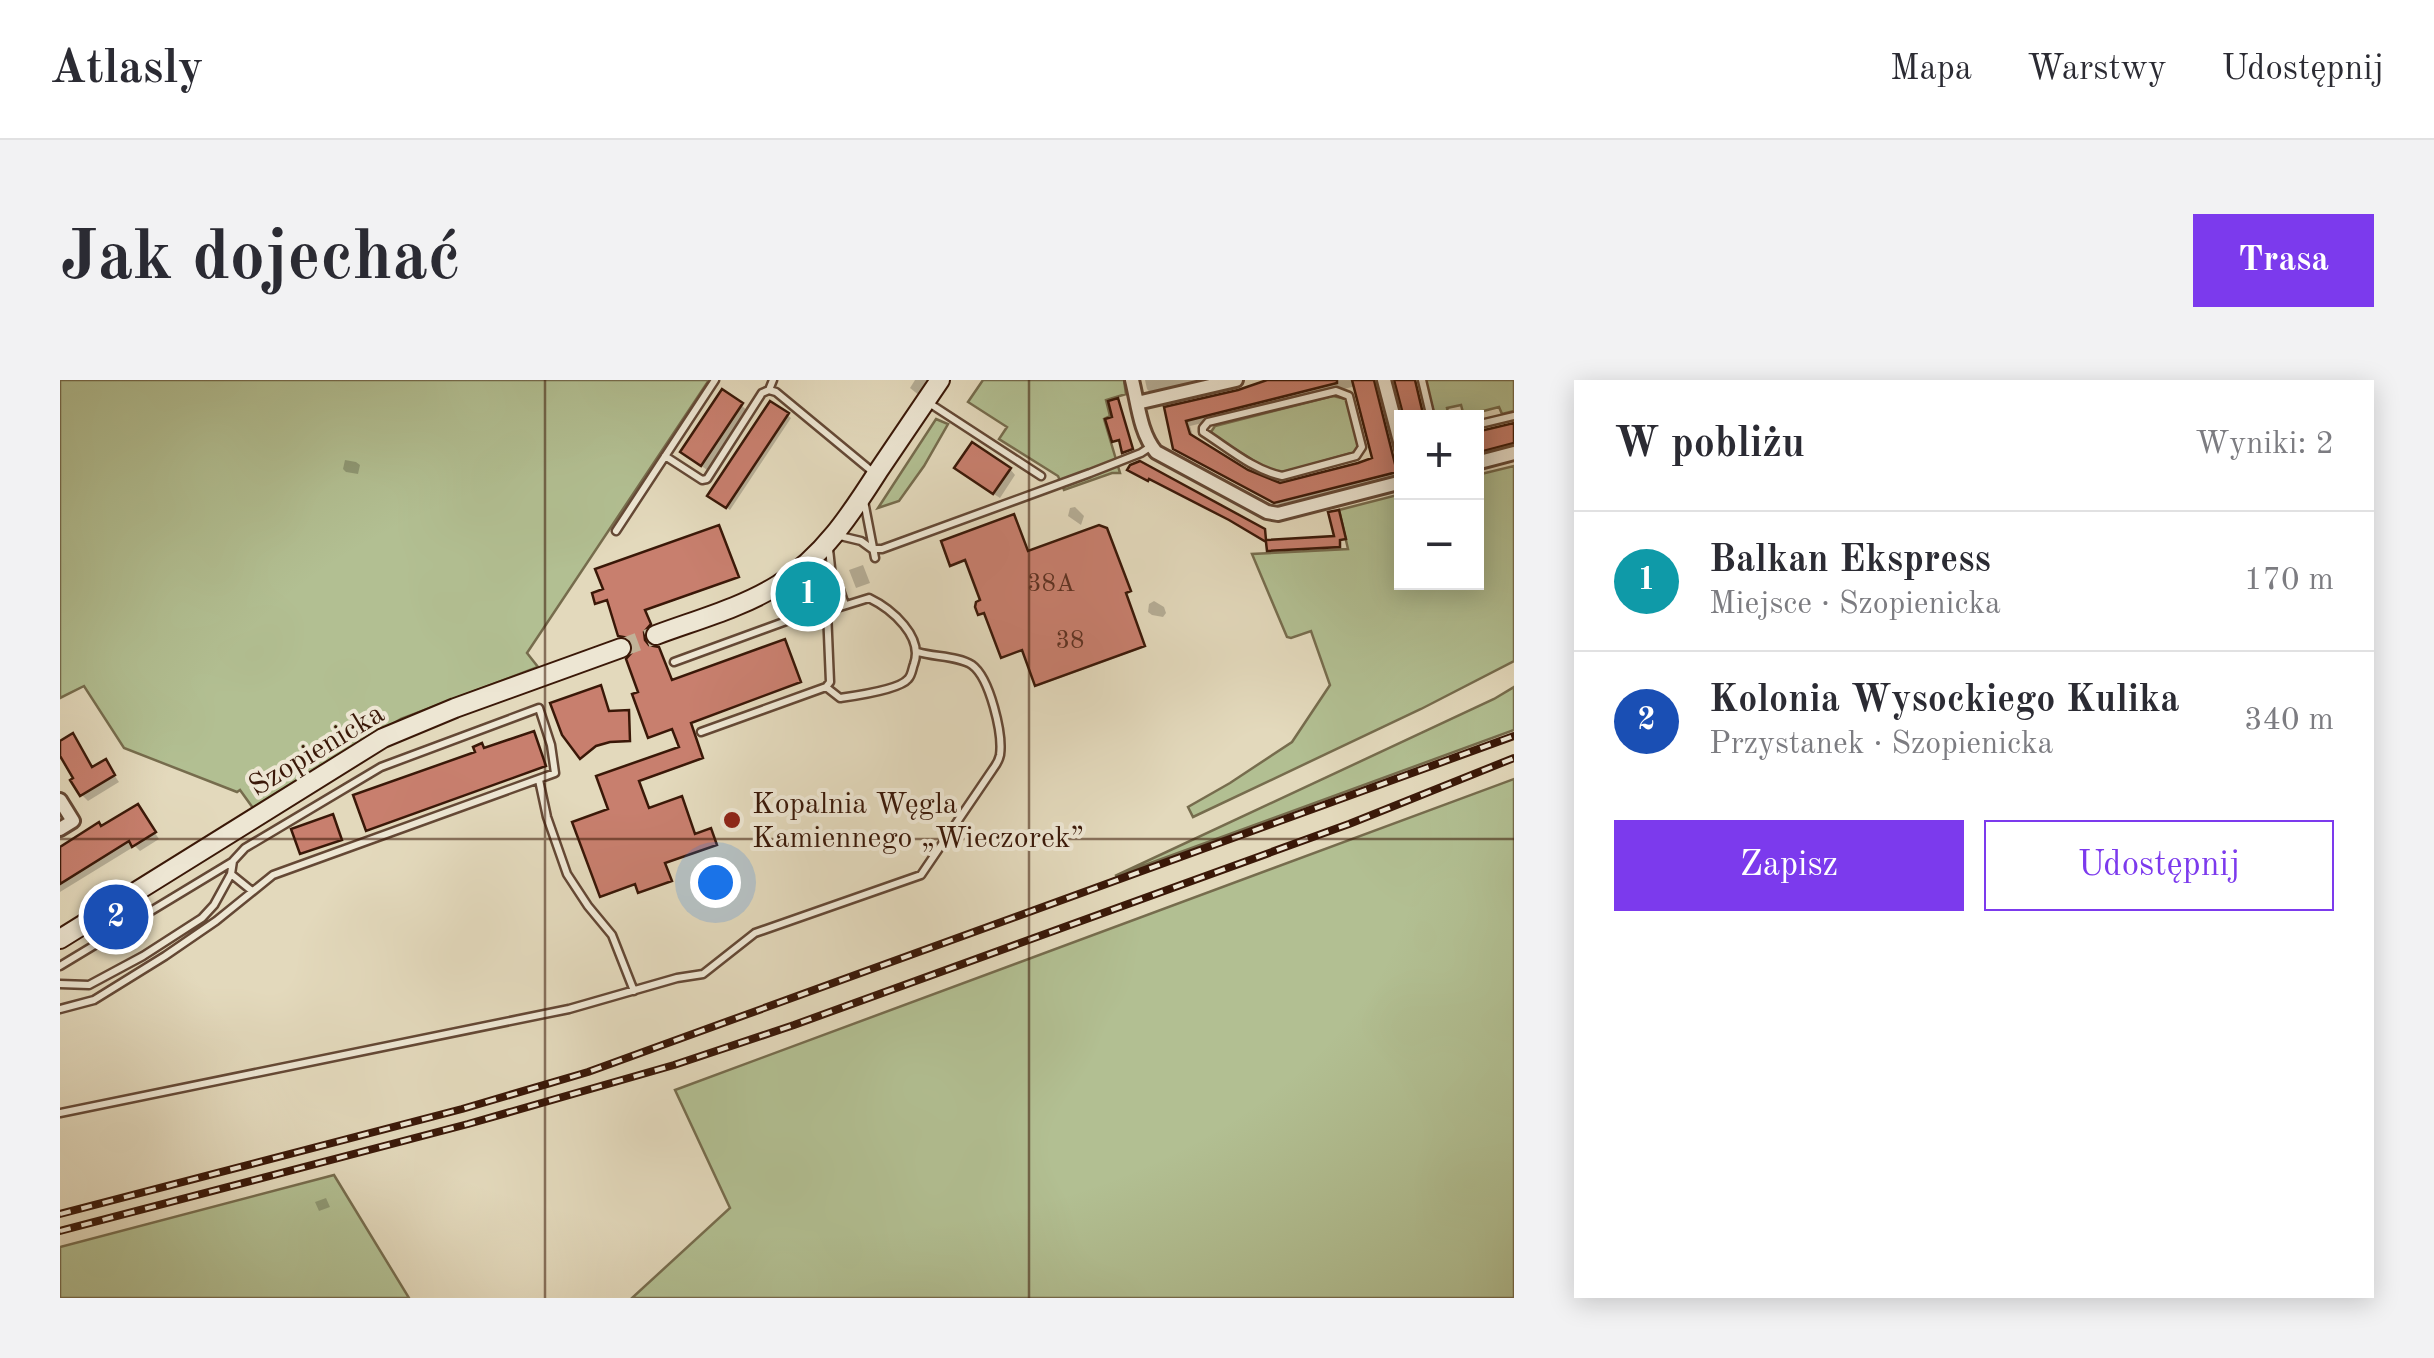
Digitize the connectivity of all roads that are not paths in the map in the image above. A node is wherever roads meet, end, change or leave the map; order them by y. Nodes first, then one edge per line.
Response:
1 (714, 380) edge
2 (773, 380) edge
3 (940, 380) edge
4 (1132, 380) edge
5 (1384, 380) edge
6 (1422, 380) edge
7 (1224, 384) edge
8 (770, 390) junction
9 (926, 400) junction
10 (1137, 402) junction
11 (1429, 410) edge
12 (1514, 416) edge
13 (1484, 423) edge
14 (1394, 433) edge
15 (1151, 447) junction
16 (1514, 453) edge
17 (664, 456) junction
18 (1484, 461) edge
19 (1322, 468) joint
20 (876, 475) junction
21 (1041, 476) dead end
22 (1394, 484) edge
23 (864, 495) junction
24 (616, 531) dead end
25 (832, 538) junction
26 (874, 554) junction
27 (798, 571) junction
28 (832, 577) junction
29 (845, 605) junction
30 (827, 611) junction
31 (656, 636) tunnel mouth
32 (621, 648) tunnel mouth
33 (918, 652) junction
34 (674, 662) dead end
35 (826, 687) junction
36 (701, 732) dead end
37 (539, 780) junction
38 (60, 800) edge
39 (60, 829) edge
40 (233, 861) junction
41 (231, 874) junction
42 (252, 892) junction
43 (60, 939) edge
44 (60, 966) edge
45 (60, 984) edge
46 (634, 992) junction
47 (60, 1008) edge
48 (60, 1113) edge

1 - 17 lane
2 - 8 lane
3 - 9 street
4 - 10 street
5 - 14 street
6 - 11 lane
7 - 10 street
8 - 17 lane
8 - 20 lane
9 - 20 street
9 - 21 lane
10 - 15 street
12 - 13 lane
15 - 22 street
15 - 26 lane
16 - 18 street
17 - 24 lane
19 - 19 lane
20 - 23 street
23 - 25 street
23 - 26 lane
25 - 26 lane
25 - 27 street
25 - 28 lane
27 - 28 lane
27 - 31 street
28 - 29 lane
29 - 30 lane
29 - 33 lane
30 - 34 lane
30 - 35 lane
32 - 43 street, Szopienicka
33 - 35 lane
33 - 46 lane
35 - 36 lane
37 - 40 lane
37 - 42 lane
37 - 46 lane
38 - 39 street
40 - 41 lane
40 - 44 lane
41 - 42 lane
41 - 45 lane
42 - 47 lane
46 - 48 lane

